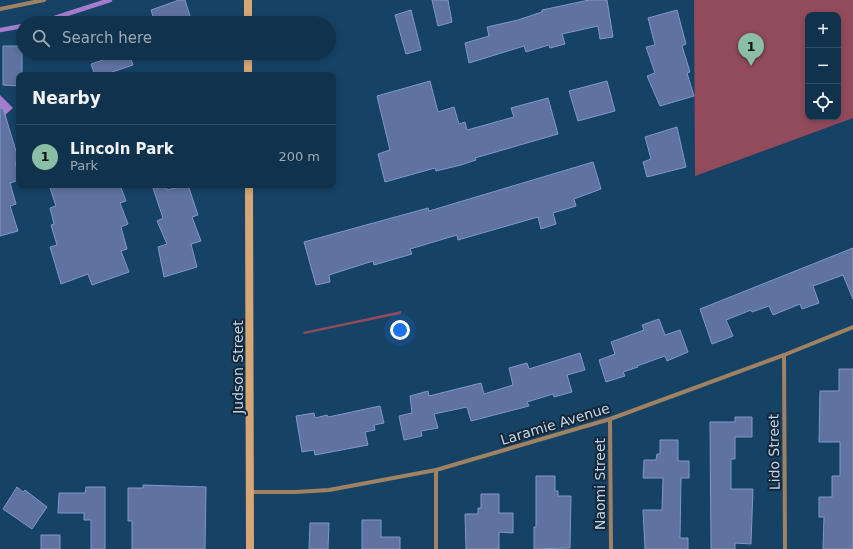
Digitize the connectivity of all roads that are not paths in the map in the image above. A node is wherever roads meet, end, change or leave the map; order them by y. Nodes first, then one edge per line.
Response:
1 (44, 0) edge
2 (248, 0) edge
3 (0, 9) edge
4 (248, 16) edge
5 (248, 60) edge
6 (248, 72) edge
7 (249, 188) edge
8 (853, 327) edge
9 (784, 355) junction
10 (610, 419) junction
11 (436, 470) junction
12 (251, 492) junction
13 (250, 549) edge
14 (436, 549) edge
15 (611, 549) edge
16 (786, 549) edge

1 - 3 street
2 - 4 main road
5 - 6 main road
7 - 12 main road, Judson Street
8 - 9 street, Laramie Avenue
9 - 10 street, Laramie Avenue
9 - 16 street, Lido Street
10 - 11 street, Laramie Avenue
10 - 15 street, Naomi Street
11 - 12 street, Laramie Avenue
11 - 14 street
12 - 13 main road, Judson Street

